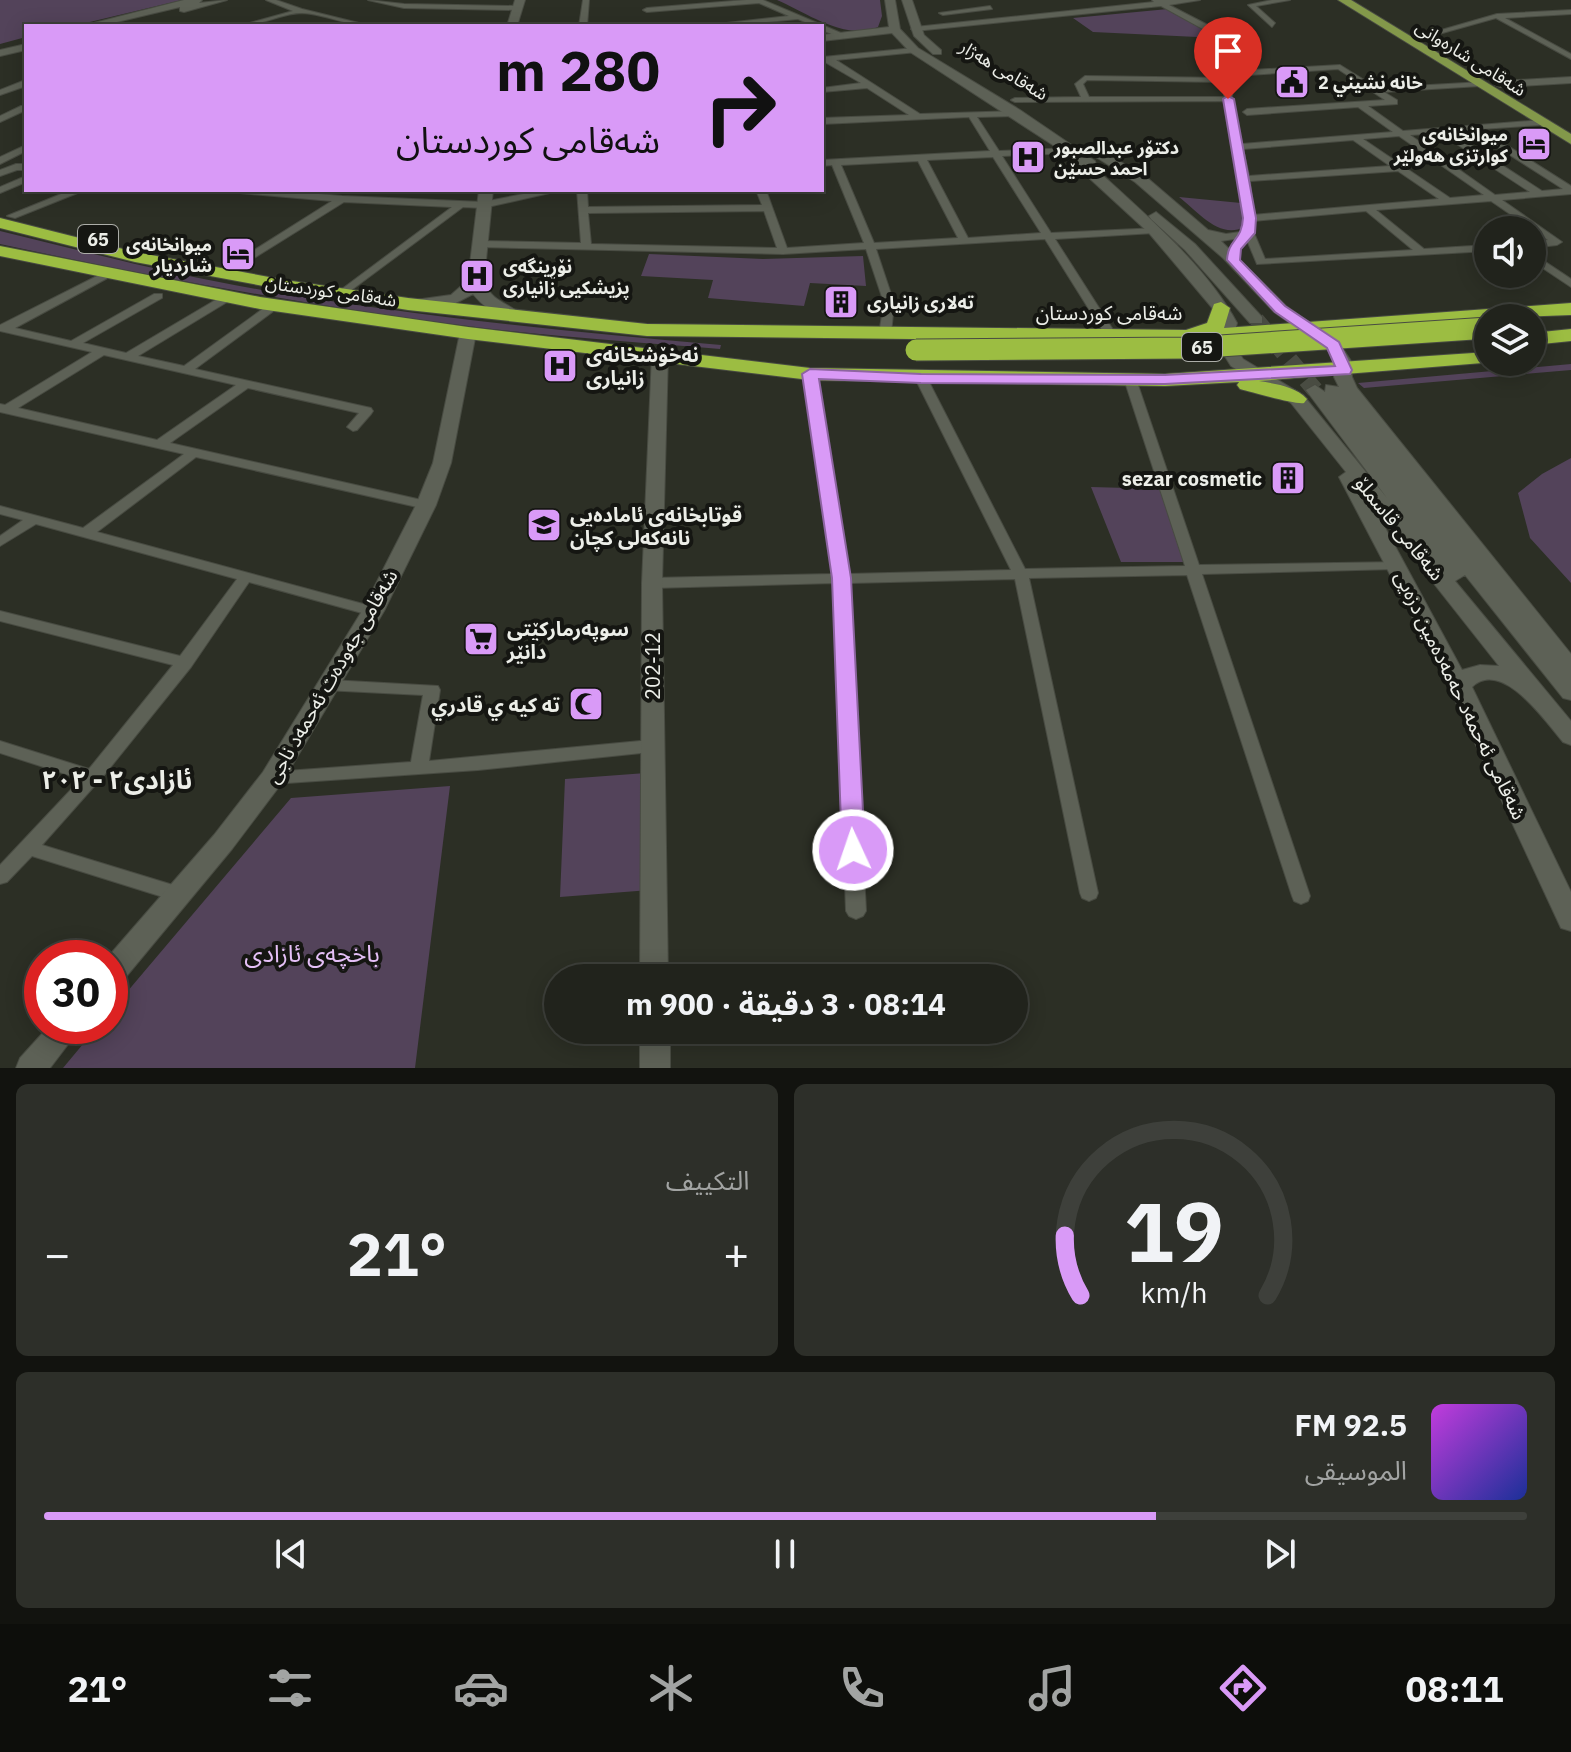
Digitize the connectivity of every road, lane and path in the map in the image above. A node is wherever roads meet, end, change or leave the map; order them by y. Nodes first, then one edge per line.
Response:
1 (197, 0) edge
2 (222, 0) edge
3 (269, 0) edge
4 (371, 0) edge
5 (586, 0) edge
6 (648, 0) edge
7 (758, 0) edge
8 (890, 0) edge
9 (907, 0) edge
10 (981, 0) edge
11 (1197, 0) edge
12 (1287, 0) edge
13 (1343, 0) edge
14 (1359, 0) edge
15 (383, 2) edge
16 (1160, 2) edge
17 (518, 4) edge
18 (990, 8) junction
19 (300, 11) junction
20 (1571, 12) edge
21 (943, 13) dead end
22 (1497, 16) junction
23 (799, 17) junction
24 (1006, 19) junction
25 (95, 24) edge
26 (122, 24) edge
27 (251, 24) edge
28 (351, 24) edge
29 (513, 24) edge
30 (583, 24) edge
31 (725, 24) edge
32 (816, 24) edge
33 (1272, 25) dead end
34 (824, 27) edge
35 (915, 29) junction
36 (895, 30) junction
37 (844, 36) junction
38 (1421, 37) junction
39 (824, 38) edge
40 (24, 40) edge
41 (1571, 43) edge
42 (1548, 44) junction
43 (0, 46) edge
44 (24, 47) edge
45 (914, 50) junction
46 (0, 53) edge
47 (1571, 57) edge
48 (826, 59) edge
49 (959, 71) junction
50 (1230, 77) junction
51 (1571, 80) edge
52 (24, 84) edge
53 (1480, 84) junction
54 (1500, 84) junction
55 (869, 85) junction
56 (824, 90) edge
57 (1376, 90) junction
58 (0, 93) edge
59 (1228, 99) junction
60 (1086, 100) junction
61 (1359, 104) junction
62 (0, 105) edge
63 (1016, 107) junction
64 (24, 108) edge
65 (24, 108) edge
66 (1247, 112) dead end
67 (971, 114) junction
68 (918, 117) junction
69 (0, 119) edge
70 (824, 121) edge
71 (1540, 122) junction
72 (1571, 126) edge
73 (1473, 127) junction
74 (1442, 130) junction
75 (1401, 133) junction
76 (1353, 137) junction
77 (1571, 142) edge
78 (1236, 147) junction
79 (24, 149) edge
80 (999, 154) junction
81 (1075, 154) junction
82 (1102, 157) junction
83 (921, 158) junction
84 (0, 161) edge
85 (835, 162) junction
86 (824, 163) edge
87 (24, 167) edge
88 (1402, 168) junction
89 (0, 173) edge
90 (1245, 179) junction
91 (24, 180) edge
92 (0, 190) edge
93 (1571, 190) edge
94 (74, 192) edge
95 (277, 192) edge
96 (537, 192) edge
97 (582, 192) edge
98 (762, 192) edge
99 (1539, 193) junction
100 (351, 196) edge
101 (484, 197) edge
102 (1492, 197) junction
103 (1449, 202) junction
104 (461, 204) junction
105 (768, 208) junction
106 (1369, 209) junction
107 (584, 210) junction
108 (1519, 216) edge
109 (4, 217) edge
110 (1249, 226) junction
111 (1154, 230) junction
112 (1204, 233) junction
113 (1546, 234) edge
114 (1050, 237) junction
115 (965, 242) junction
116 (1546, 243) edge
117 (479, 244) junction
118 (586, 246) junction
119 (871, 248) junction
120 (1474, 249) edge
121 (0, 251) edge
122 (783, 251) junction
123 (1423, 253) junction
124 (1233, 260) junction
125 (1546, 266) edge
126 (109, 273) junction
127 (225, 273) junction
128 (476, 280) junction
129 (1571, 284) edge
130 (342, 294) junction
131 (158, 296) dead end
132 (228, 297) junction
133 (408, 304) junction
134 (275, 305) junction
135 (1221, 308) junction
136 (1571, 309) edge
137 (515, 316) junction
138 (1280, 316) junction
139 (1256, 320) tunnel mouth
140 (1571, 321) edge
141 (1546, 323) edge
142 (1348, 326) junction
143 (2, 329) edge
144 (1305, 329) junction
145 (1474, 329) edge
146 (647, 330) junction
147 (468, 333) junction
148 (1224, 333) junction
149 (885, 334) junction
150 (1571, 335) edge
151 (1111, 336) junction
152 (1186, 336) junction
153 (1546, 338) edge
154 (1474, 343) edge
155 (72, 345) junction
156 (102, 351) junction
157 (1571, 352) edge
158 (660, 354) junction
159 (1546, 354) edge
160 (128, 357) junction
161 (1474, 360) edge
162 (918, 364) junction
163 (186, 370) junction
164 (810, 374) junction
165 (1254, 376) junction
166 (1130, 379) junction
167 (1165, 380) junction
168 (247, 383) junction
169 (1333, 384) junction
170 (4, 408) edge
171 (353, 427) dead end
172 (1322, 430) junction
173 (160, 444) junction
174 (194, 452) junction
175 (426, 505) junction
176 (0, 510) edge
177 (34, 519) junction
178 (86, 533) junction
179 (0, 542) edge
180 (1396, 565) junction
181 (1192, 571) junction
182 (1021, 575) junction
183 (246, 576) junction
184 (841, 578) junction
185 (652, 583) junction
186 (373, 611) junction
187 (0, 616) edge
188 (185, 663) junction
189 (1571, 669) edge
190 (330, 686) junction
191 (1460, 687) junction
192 (1528, 687) junction
193 (1571, 692) edge
194 (1571, 728) edge
195 (1571, 736) edge
196 (651, 746) junction
197 (0, 747) edge
198 (419, 767) junction
199 (93, 776) junction
200 (272, 778) junction
201 (29, 848) junction
202 (0, 877) edge
203 (1089, 893) dead end
204 (179, 894) junction
205 (1301, 896) dead end
206 (856, 911) dead end
207 (1571, 920) edge
208 (128, 954) edge
209 (654, 964) edge
210 (52, 1044) edge
211 (654, 1044) edge
212 (653, 1067) edge
213 (31, 1068) edge

1 - 25 main road
2 - 26 main road
3 - 19 street
4 - 15 street
5 - 30 street
6 - 7 street
7 - 23 street
8 - 36 main road
9 - 35 main road
10 - 18 street
11 - 16 street
12 - 33 street
13 - 53 main road, شەقامی شارەوانی
14 - 38 main road, شەقامی شارەوانی
15 - 17 street
16 - 24 street
16 - 50 street
17 - 29 main road
18 - 21 street
18 - 24 street
19 - 27 street
19 - 28 street
20 - 22 street
22 - 38 street
22 - 42 street
23 - 31 street
23 - 32 street
24 - 35 street
34 - 37 street
35 - 49 main road, شەقامی هەژار
36 - 37 main road
36 - 45 main road, شەقامی هەژار
37 - 39 main road
38 - 54 main road, شەقامی شارەوانی
40 - 43 main road
41 - 42 street
42 - 47 street
44 - 46 main road
45 - 48 street
45 - 49 main road, شەقامی هەژار
48 - 55 street
49 - 63 main road, شەقامی هەژار
50 - 57 street
50 - 59 street
50 - 60 street
51 - 54 main road
52 - 58 street
53 - 57 street
53 - 71 main road, شەقامی شارەوانی
54 - 72 main road, شەقامی شارەوانی
55 - 56 street
55 - 68 street
57 - 61 street
59 - 60 street
59 - 78 street
60 - 63 street
61 - 66 street
61 - 75 street
62 - 64 street
63 - 67 street
63 - 81 main road, شەقامی هەژار
63 - 82 main road, شەقامی هەژار
65 - 69 street
67 - 68 street
67 - 80 street
68 - 70 street
71 - 73 street
71 - 77 main road, شەقامی شارەوانی
73 - 74 street
73 - 93 street
74 - 75 street
74 - 99 street
75 - 76 street
75 - 102 street
76 - 78 street
76 - 88 street
78 - 90 street
79 - 84 street
80 - 81 street
80 - 83 street
80 - 114 street
81 - 111 main road, شەقامی هەژار
81 - 139 main road, شەقامی هەژار
82 - 112 main road, شەقامی هەژار
82 - 138 main road, شەقامی هەژار
83 - 85 street
83 - 115 street
85 - 86 street
85 - 119 street
87 - 89 street
88 - 90 street
88 - 103 street
90 - 110 street
91 - 92 street
93 - 99 street
94 - 109 street
95 - 100 street
96 - 101 street
97 - 107 street
98 - 105 street
99 - 102 street
100 - 104 street
100 - 127 street
101 - 104 street
101 - 117 main road
102 - 103 street
102 - 108 street
103 - 106 street
104 - 130 street
105 - 107 street
105 - 122 street
106 - 110 street
106 - 123 street
107 - 118 street
109 - 127 highway, شەقامی کوردستان / 65
110 - 112 main road
110 - 123 street
110 - 124 main road
111 - 114 street
111 - 135 main road, شەقامی هەژار
112 - 124 main road, شەقامی هەژار
113 - 116 street
114 - 115 street
114 - 151 street
115 - 119 street
117 - 118 street
117 - 128 main road
118 - 122 street
119 - 122 street
119 - 149 street
120 - 123 street
121 - 126 highway, شەقامی کوردستان / 65
124 - 138 main road, شەقامی هەژار
125 - 129 street
126 - 132 highway, شەقامی کوردستان / 65
126 - 143 street
127 - 130 highway, شەقامی کوردستان / 65
128 - 133 main road
128 - 137 main road
130 - 133 highway, شەقامی کوردستان / 65
131 - 155 street
132 - 134 highway, شەقامی کوردستان / 65
132 - 160 street
133 - 137 highway, شەقامی کوردستان / 65
134 - 147 highway, شەقامی کوردستان / 65
134 - 163 street
135 - 148 main road
135 - 152 highway
136 - 142 highway, شەقامی کوردستان / 65
137 - 146 highway, شەقامی کوردستان / 65
138 - 142 highway
138 - 144 main road, شەقامی هەژار
140 - 141 highway
142 - 144 highway, شەقامی کوردستان / 65
143 - 155 street
144 - 148 highway, شەقامی کوردستان / 65
144 - 169 main road, شەقامی قاسملۆ
145 - 162 highway, شەقامی کوردستان / 65, bridge
146 - 149 highway, شەقامی کوردستان / 65
146 - 162 highway, شەقامی کوردستان / 65
147 - 158 highway, شەقامی کوردستان / 65
147 - 175 main road, شەقامی جەودەت ئەحمەد ناجی
148 - 152 highway, شەقامی کوردستان / 65
148 - 165 main road, شەقامی قاسملۆ
149 - 151 highway, شەقامی کوردستان / 65
150 - 153 highway
151 - 152 highway, شەقامی کوردستان / 65
154 - 162 highway, شەقامی کوردستان / 65
155 - 156 street
156 - 160 street
156 - 170 street
157 - 159 highway
158 - 162 highway, شەقامی کوردستان / 65
158 - 164 highway, شەقامی کوردستان / 65
158 - 185 main road, 202-12
160 - 163 street
161 - 169 highway, شەقامی کوردستان / 65
162 - 164 highway, شەقامی کوردستان / 65
162 - 166 highway, شەقامی کوردستان / 65
162 - 182 street
163 - 168 street
164 - 184 street
165 - 167 highway, شەقامی کوردستان / 65
165 - 169 highway, شەقامی کوردستان / 65
165 - 169 main road, شەقامی قاسملۆ
166 - 167 highway, شەقامی کوردستان / 65
166 - 181 street
167 - 169 highway
168 - 171 street
168 - 173 street
169 - 172 main road, شەقامی قاسملۆ
169 - 189 main road, شەقامی قاسملۆ
169 - 193 main road, شەقامی قاسملۆ
169 - 194 main road, شەقامی قاسملۆ
170 - 173 street
172 - 180 main road, شەقامی ئەحمەد حەمەدەمین دزەیی
172 - 192 main road, شەقامی قاسملۆ
173 - 174 street
174 - 175 street
174 - 178 street
175 - 186 main road, شەقامی جەودەت ئەحمەد ناجی
176 - 177 street
177 - 178 street
177 - 179 street
178 - 183 street
180 - 181 street
180 - 191 main road, شەقامی ئەحمەد حەمەدەمین دزەیی
181 - 182 street
181 - 205 street
182 - 184 street
182 - 203 street
183 - 186 street
183 - 188 street
184 - 185 street
184 - 206 street
185 - 196 main road, 202-12
186 - 190 main road, شەقامی جەودەت ئەحمەد ناجی
187 - 188 street
188 - 199 street
190 - 198 street
190 - 200 main road, شەقامی جەودەت ئەحمەد ناجی
191 - 192 main road
191 - 207 main road, شەقامی ئەحمەد حەمەدەمین دزەیی
192 - 195 main road, شەقامی قاسملۆ
196 - 198 street
196 - 209 main road, 202-12
197 - 199 street
198 - 200 street
199 - 201 street
200 - 204 main road, شەقامی جەودەت ئەحمەد ناجی
201 - 202 street
201 - 204 street
204 - 208 main road, شەقامی جەودەت ئەحمەد ناجی
210 - 213 main road
211 - 212 main road

